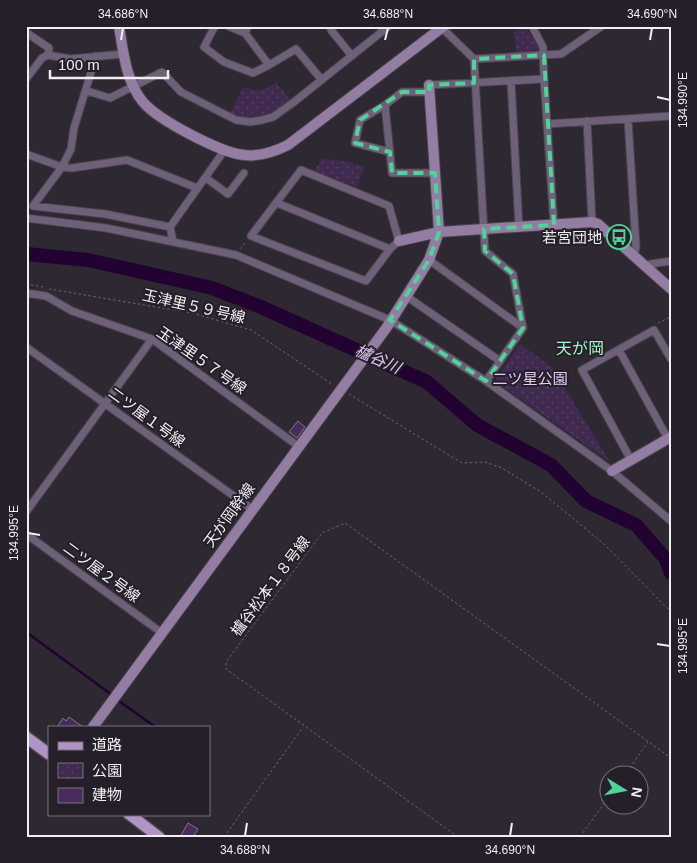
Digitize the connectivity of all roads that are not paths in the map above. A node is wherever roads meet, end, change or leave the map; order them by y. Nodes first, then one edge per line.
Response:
1 (119, 26) edge
2 (215, 26) edge
3 (228, 26) edge
4 (332, 26) edge
5 (389, 26) edge
6 (532, 26) edge
7 (602, 26) edge
8 (442, 27) edge
9 (247, 29) edge
10 (28, 31) edge
11 (123, 54) junction
12 (48, 55) junction
13 (544, 55) junction
14 (96, 56) junction
15 (352, 56) junction
16 (474, 60) junction
17 (269, 65) junction
18 (26, 79) edge
19 (321, 79) junction
20 (544, 79) junction
21 (511, 81) junction
22 (474, 83) junction
23 (133, 86) junction
24 (429, 89) junction
25 (87, 91) junction
26 (385, 105) junction
27 (671, 116) edge
28 (628, 119) junction
29 (587, 121) junction
30 (547, 124) junction
31 (224, 150) junction
32 (390, 152) junction
33 (26, 154) edge
34 (62, 167) junction
35 (435, 173) junction
36 (244, 174) dead end
37 (206, 178) junction
38 (197, 188) junction
39 (277, 203) junction
40 (26, 218) edge
41 (592, 222) junction
42 (554, 225) junction
43 (519, 226) junction
44 (170, 228) junction
45 (484, 229) junction
46 (440, 232) junction
47 (173, 241) junction
48 (399, 241) junction
49 (390, 249) junction
50 (634, 256) junction
51 (429, 260) junction
52 (671, 261) edge
53 (644, 265) junction
54 (671, 290) edge
55 (26, 293) edge
56 (406, 296) junction
57 (388, 324) junction
58 (523, 328) junction
59 (152, 339) junction
60 (26, 347) edge
61 (619, 350) junction
62 (671, 359) edge
63 (500, 361) junction
64 (486, 381) junction
65 (105, 404) junction
66 (669, 438) edge
67 (298, 446) junction
68 (631, 460) junction
69 (612, 471) junction
70 (252, 509) junction
71 (26, 512) edge
72 (671, 521) edge
73 (26, 534) edge
74 (162, 632) junction
75 (94, 726) edge
76 (26, 738) edge
77 (48, 753) edge
78 (132, 816) edge
79 (159, 837) edge

1 - 11 street
2 - 17 street
3 - 9 street
4 - 15 street
5 - 15 street
6 - 13 street
7 - 13 street
8 - 16 street
8 - 31 street
9 - 17 street
10 - 12 street
11 - 14 street
11 - 23 street
12 - 14 street
12 - 18 street
13 - 16 street
13 - 20 street
14 - 25 street
15 - 19 street
16 - 22 street
17 - 19 street
19 - 23 street
20 - 21 street
20 - 30 street
21 - 22 street
21 - 43 street
22 - 24 street
22 - 45 street
23 - 25 street
23 - 31 street
24 - 26 street
24 - 35 street
25 - 34 street
26 - 32 street
26 - 32 street
27 - 28 street
28 - 29 street
28 - 50 street
29 - 30 street
29 - 41 street
30 - 42 street
31 - 37 street
32 - 35 street
33 - 34 street
34 - 38 street
34 - 44 street
35 - 46 street
36 - 37 street
37 - 38 street
38 - 44 street
39 - 48 street
39 - 49 street
39 - 49 street
40 - 47 street
41 - 42 street
41 - 50 street
42 - 43 street
43 - 45 street
44 - 47 street
45 - 46 street
45 - 58 street
46 - 48 street
46 - 51 street, 天が岡幹線
47 - 57 street
48 - 49 street
50 - 53 street
51 - 56 street, 天が岡幹線
51 - 58 street
52 - 53 street
53 - 54 street
55 - 59 street, 玉津里５７号線
56 - 57 street, 天が岡幹線
56 - 63 street
57 - 64 street
57 - 67 street, 天が岡幹線
58 - 63 street
59 - 65 street
59 - 67 street, 玉津里５７号線
60 - 65 street, 二ツ屋１号線
61 - 62 street
61 - 66 street
61 - 68 street
63 - 64 street
64 - 69 street
65 - 70 street, 二ツ屋１号線
65 - 71 street
66 - 68 street
67 - 70 street, 天が岡幹線
68 - 69 street
69 - 72 street
70 - 74 street, 天が岡幹線
73 - 74 street, 二ツ屋２号線
74 - 75 street, 天が岡幹線
76 - 77 main road
78 - 79 main road

